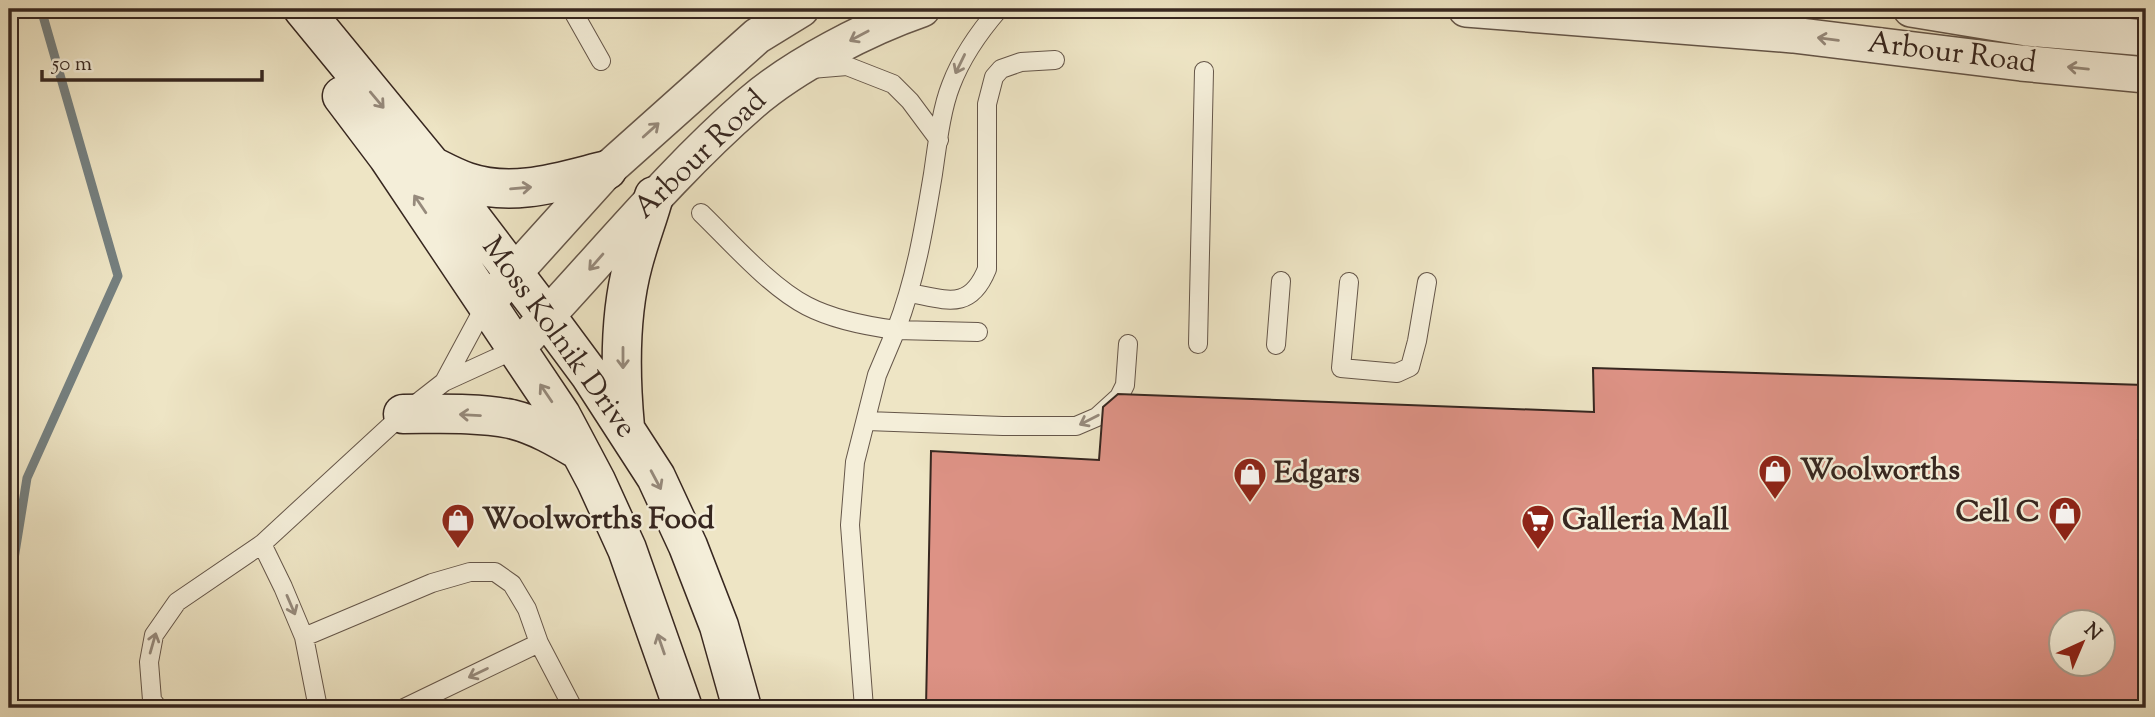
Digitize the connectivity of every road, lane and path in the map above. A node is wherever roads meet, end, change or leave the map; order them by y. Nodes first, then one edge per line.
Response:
1 (277, 9) edge
2 (303, 9) edge
3 (574, 9) edge
4 (801, 9) edge
5 (922, 9) edge
6 (999, 9) edge
7 (1466, 9) edge
8 (1911, 9) edge
9 (760, 23) edge
10 (2027, 28) junction
11 (2146, 38) edge
12 (1055, 60) dead end
13 (601, 61) dead end
14 (2021, 63) junction
15 (797, 69) junction
16 (1204, 71) dead end
17 (2146, 75) edge
18 (939, 140) junction
19 (432, 166) junction
20 (607, 170) junction
21 (654, 196) junction
22 (701, 212) dead end
23 (514, 274) junction
24 (1281, 281) dead end
25 (1349, 282) dead end
26 (1427, 282) dead end
27 (910, 293) junction
28 (486, 304) junction
29 (547, 317) junction
30 (896, 330) junction
31 (978, 332) dead end
32 (1128, 344) dead end
33 (1198, 344) dead end
34 (1276, 345) dead end
35 (516, 349) junction
36 (444, 382) junction
37 (402, 414) junction
38 (867, 421) junction
39 (625, 430) junction
40 (580, 450) junction
41 (261, 544) junction
42 (304, 637) junction
43 (539, 643) junction
44 (158, 708) edge
45 (318, 708) edge
46 (404, 708) edge
47 (573, 708) edge
48 (683, 708) edge
49 (742, 708) edge
50 (864, 708) edge

28 -> 1 main road, Moss Kolnik Drive
2 -> 19 main road, Moss Kolnik Drive
3 - 13 lane
4 - 9 street, Arbour Road
5 -> 15 street, Arbour Road
6 -> 18 lane
14 -> 7 street, Arbour Road
8 - 10 street, Arbour Road
20 -> 9 street, Arbour Road
10 - 11 street, Arbour Road
10 - 14 street
12 - 27 lane
17 -> 14 street, Arbour Road
15 - 18 lane
15 - 21 street, Arbour Road
16 - 33 lane
18 - 27 lane
19 -> 20 main road
19 - 23 main road, Moss Kolnik Drive
20 - 23 street, Arbour Road
21 -> 29 street, Arbour Road
21 -> 39 main road
22 - 30 lane
23 - 28 street, Arbour Road
23 - 29 main road, Moss Kolnik Drive
24 - 34 lane
25 - 26 lane
27 - 30 lane
28 - 35 main road, Moss Kolnik Drive
28 - 36 lane
29 - 35 street, Arbour Road
29 - 39 main road, Moss Kolnik Drive
30 - 31 lane
30 - 38 lane
32 -> 38 lane
35 - 36 lane
40 -> 35 main road, Moss Kolnik Drive
36 - 37 lane
40 -> 37 main road
37 - 41 lane
38 - 50 lane
39 -> 49 main road, Moss Kolnik Drive
48 -> 40 main road, Moss Kolnik Drive
41 -> 42 lane
44 -> 41 lane
42 - 43 lane
42 - 45 lane
43 -> 46 lane
43 - 47 lane

